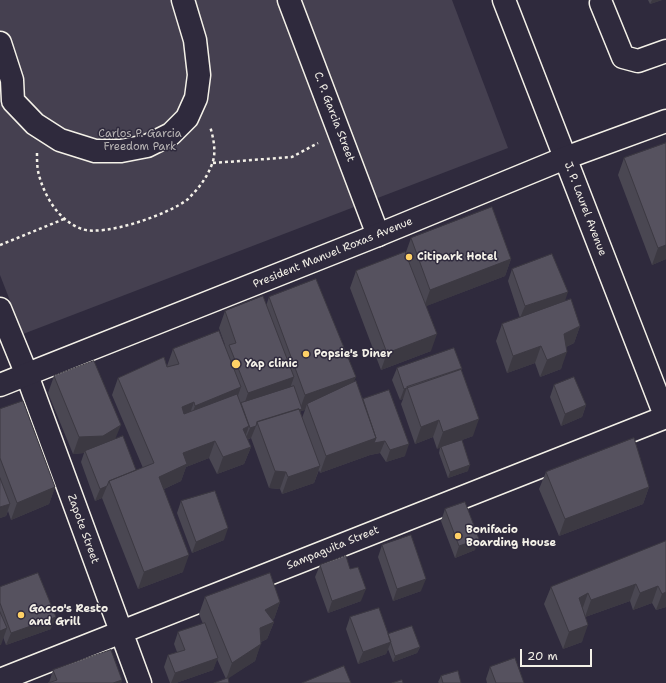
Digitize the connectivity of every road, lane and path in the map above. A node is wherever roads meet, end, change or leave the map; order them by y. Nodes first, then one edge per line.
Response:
1 (183, 0) edge
2 (289, 0) edge
3 (504, 0) edge
4 (601, 3) dead end
5 (0, 43) edge
6 (666, 51) edge
7 (196, 98) junction
8 (666, 121) edge
9 (35, 124) junction
10 (339, 132) junction
11 (565, 158) junction
12 (213, 163) junction
13 (64, 219) junction
14 (378, 235) junction
15 (0, 245) edge
16 (0, 309) edge
17 (27, 375) junction
18 (0, 385) edge
19 (666, 417) edge
20 (120, 633) junction
21 (0, 680) edge
22 (140, 683) edge

1 - 7 street
2 - 10 street, C. P. Garcia Street
3 - 11 street, J. P. Laurel Avenue
4 - 6 street
5 - 9 street
7 - 9 street
7 - 12 path
8 - 11 street, President Manuel Roxas Avenue
9 - 13 path
10 - 12 path
10 - 14 street, C. P. Garcia Street
11 - 14 street, President Manuel Roxas Avenue
11 - 19 street, J. P. Laurel Avenue
12 - 13 path
13 - 15 path
14 - 17 street, President Manuel Roxas Avenue
16 - 17 street, Zapote Street
17 - 18 street, President Manuel Roxas Avenue
17 - 20 street, Zapote Street
19 - 20 street, Sampaguita Street
20 - 21 street, Sampaguita Street
20 - 22 street, Zapote Street

